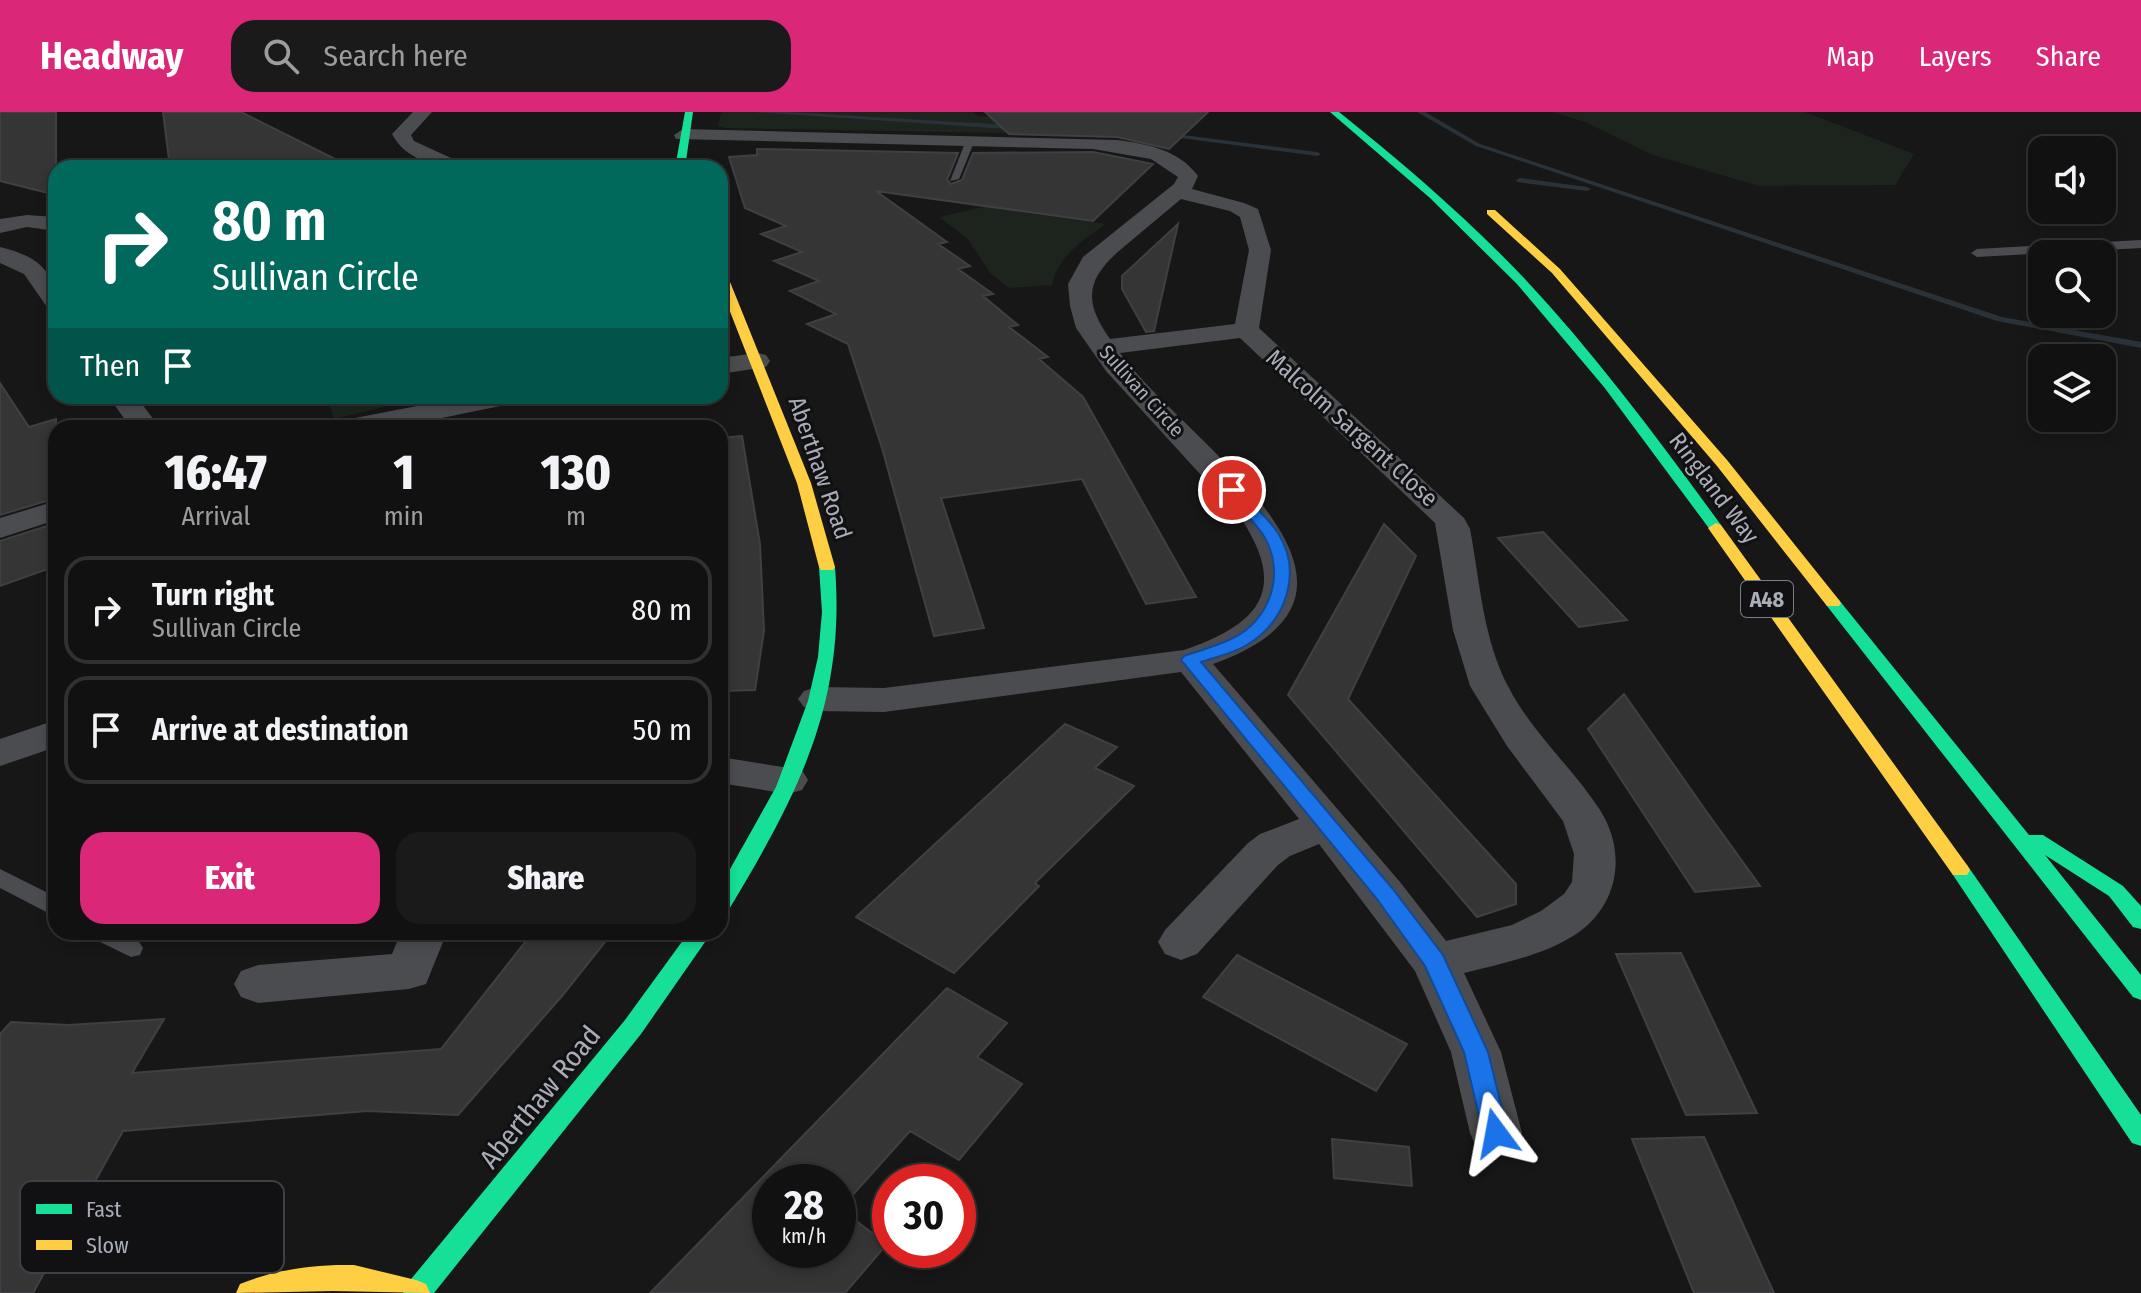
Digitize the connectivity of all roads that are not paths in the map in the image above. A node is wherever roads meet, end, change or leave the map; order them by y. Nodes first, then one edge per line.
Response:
1 (423, 112) edge
2 (1334, 112) edge
3 (686, 123) edge
4 (970, 140) junction
5 (440, 160) edge
6 (681, 160) edge
7 (954, 179) dead end
8 (1177, 192) junction
9 (1472, 196) dead end
10 (48, 223) edge
11 (0, 226) edge
12 (2141, 244) edge
13 (1977, 253) dead end
14 (0, 254) edge
15 (48, 277) edge
16 (728, 291) edge
17 (1246, 330) junction
18 (1102, 348) junction
19 (757, 361) junction
20 (728, 365) edge
21 (470, 404) edge
22 (390, 420) edge
23 (48, 513) edge
24 (0, 528) edge
25 (1190, 660) junction
26 (817, 699) junction
27 (48, 735) edge
28 (3, 746) edge
29 (728, 771) edge
30 (788, 780) junction
31 (2007, 822) junction
32 (1327, 824) junction
33 (0, 877) edge
34 (728, 892) edge
35 (48, 904) edge
36 (2141, 921) edge
37 (116, 940) edge
38 (421, 940) edge
39 (695, 940) edge
40 (1181, 942) dead end
41 (131, 948) dead end
42 (1435, 962) junction
43 (258, 984) dead end
44 (2141, 991) edge
45 (1496, 1133) dead end
46 (2141, 1135) edge
47 (250, 1293) edge
48 (416, 1293) edge

1 - 5 street
2 - 46 main road, Ringland Way / A48
3 - 4 street
3 - 6 main road
4 - 7 lane
4 - 8 street
8 - 17 street, Malcolm Sargent Close
8 - 18 street, Sullivan Circle
9 - 31 main road, Ringland Way / A48
10 - 11 street
12 - 13 lane
14 - 15 street
16 - 19 main road, Aberthaw Road
17 - 18 street, Malcolm Sargent Close
17 - 42 street, Malcolm Sargent Close
18 - 25 street, Sullivan Circle
19 - 20 street
19 - 26 main road, Aberthaw Road
21 - 22 street
23 - 24 street
25 - 26 street, Sullivan Circle
25 - 32 street
26 - 30 main road, Aberthaw Road
27 - 28 street
29 - 30 street
30 - 34 main road, Aberthaw Road
31 - 36 main road, Ringland Way / A48
31 - 44 main road, Ringland Way / A48
32 - 40 street
32 - 42 street
33 - 35 lane
37 - 41 lane
38 - 43 street
39 - 48 main road, Aberthaw Road
42 - 45 street
47 - 48 main road, Aberthaw Road

